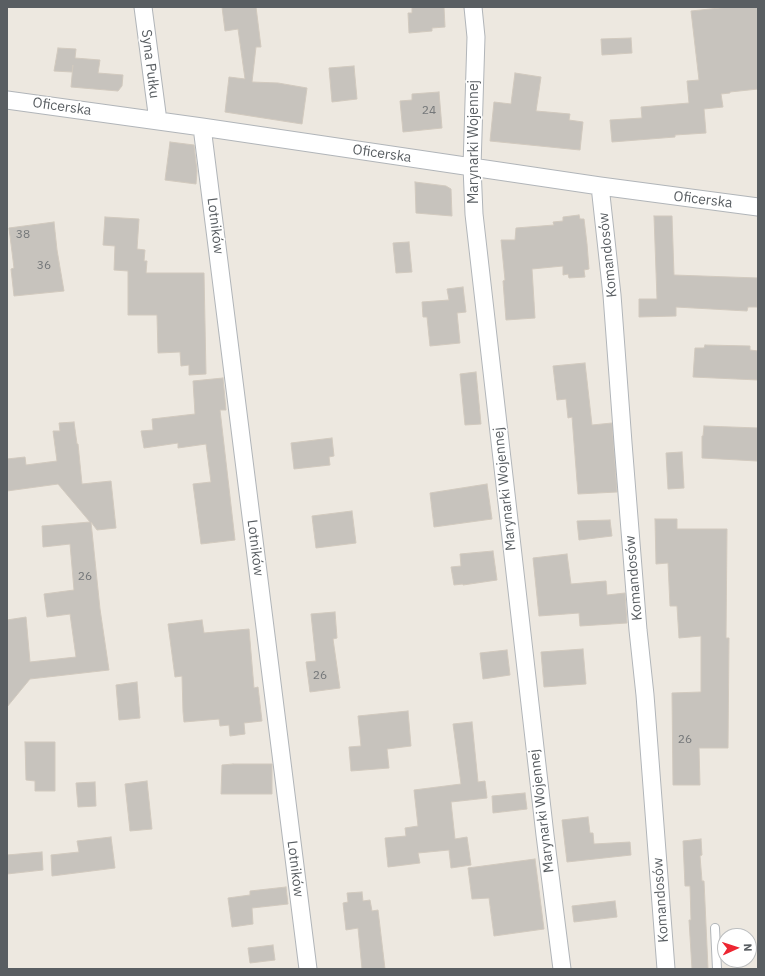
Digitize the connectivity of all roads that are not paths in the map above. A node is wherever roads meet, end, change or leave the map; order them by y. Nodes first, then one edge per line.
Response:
1 (143, 7) edge
2 (473, 7) edge
3 (7, 100) edge
4 (158, 121) junction
5 (202, 127) junction
6 (472, 167) junction
7 (600, 186) junction
8 (758, 207) edge
9 (715, 928) dead end
10 (308, 969) edge
11 (562, 969) edge
12 (666, 969) edge
13 (717, 969) edge

1 - 4 street, Syna Pułku
2 - 6 street, Marynarki Wojennej
3 - 4 street, Oficerska
4 - 5 street, Oficerska
5 - 6 street, Oficerska
5 - 10 street, Lotników
6 - 7 street, Oficerska
6 - 11 street, Marynarki Wojennej
7 - 8 street, Oficerska
7 - 12 street, Komandosów
9 - 13 lane

